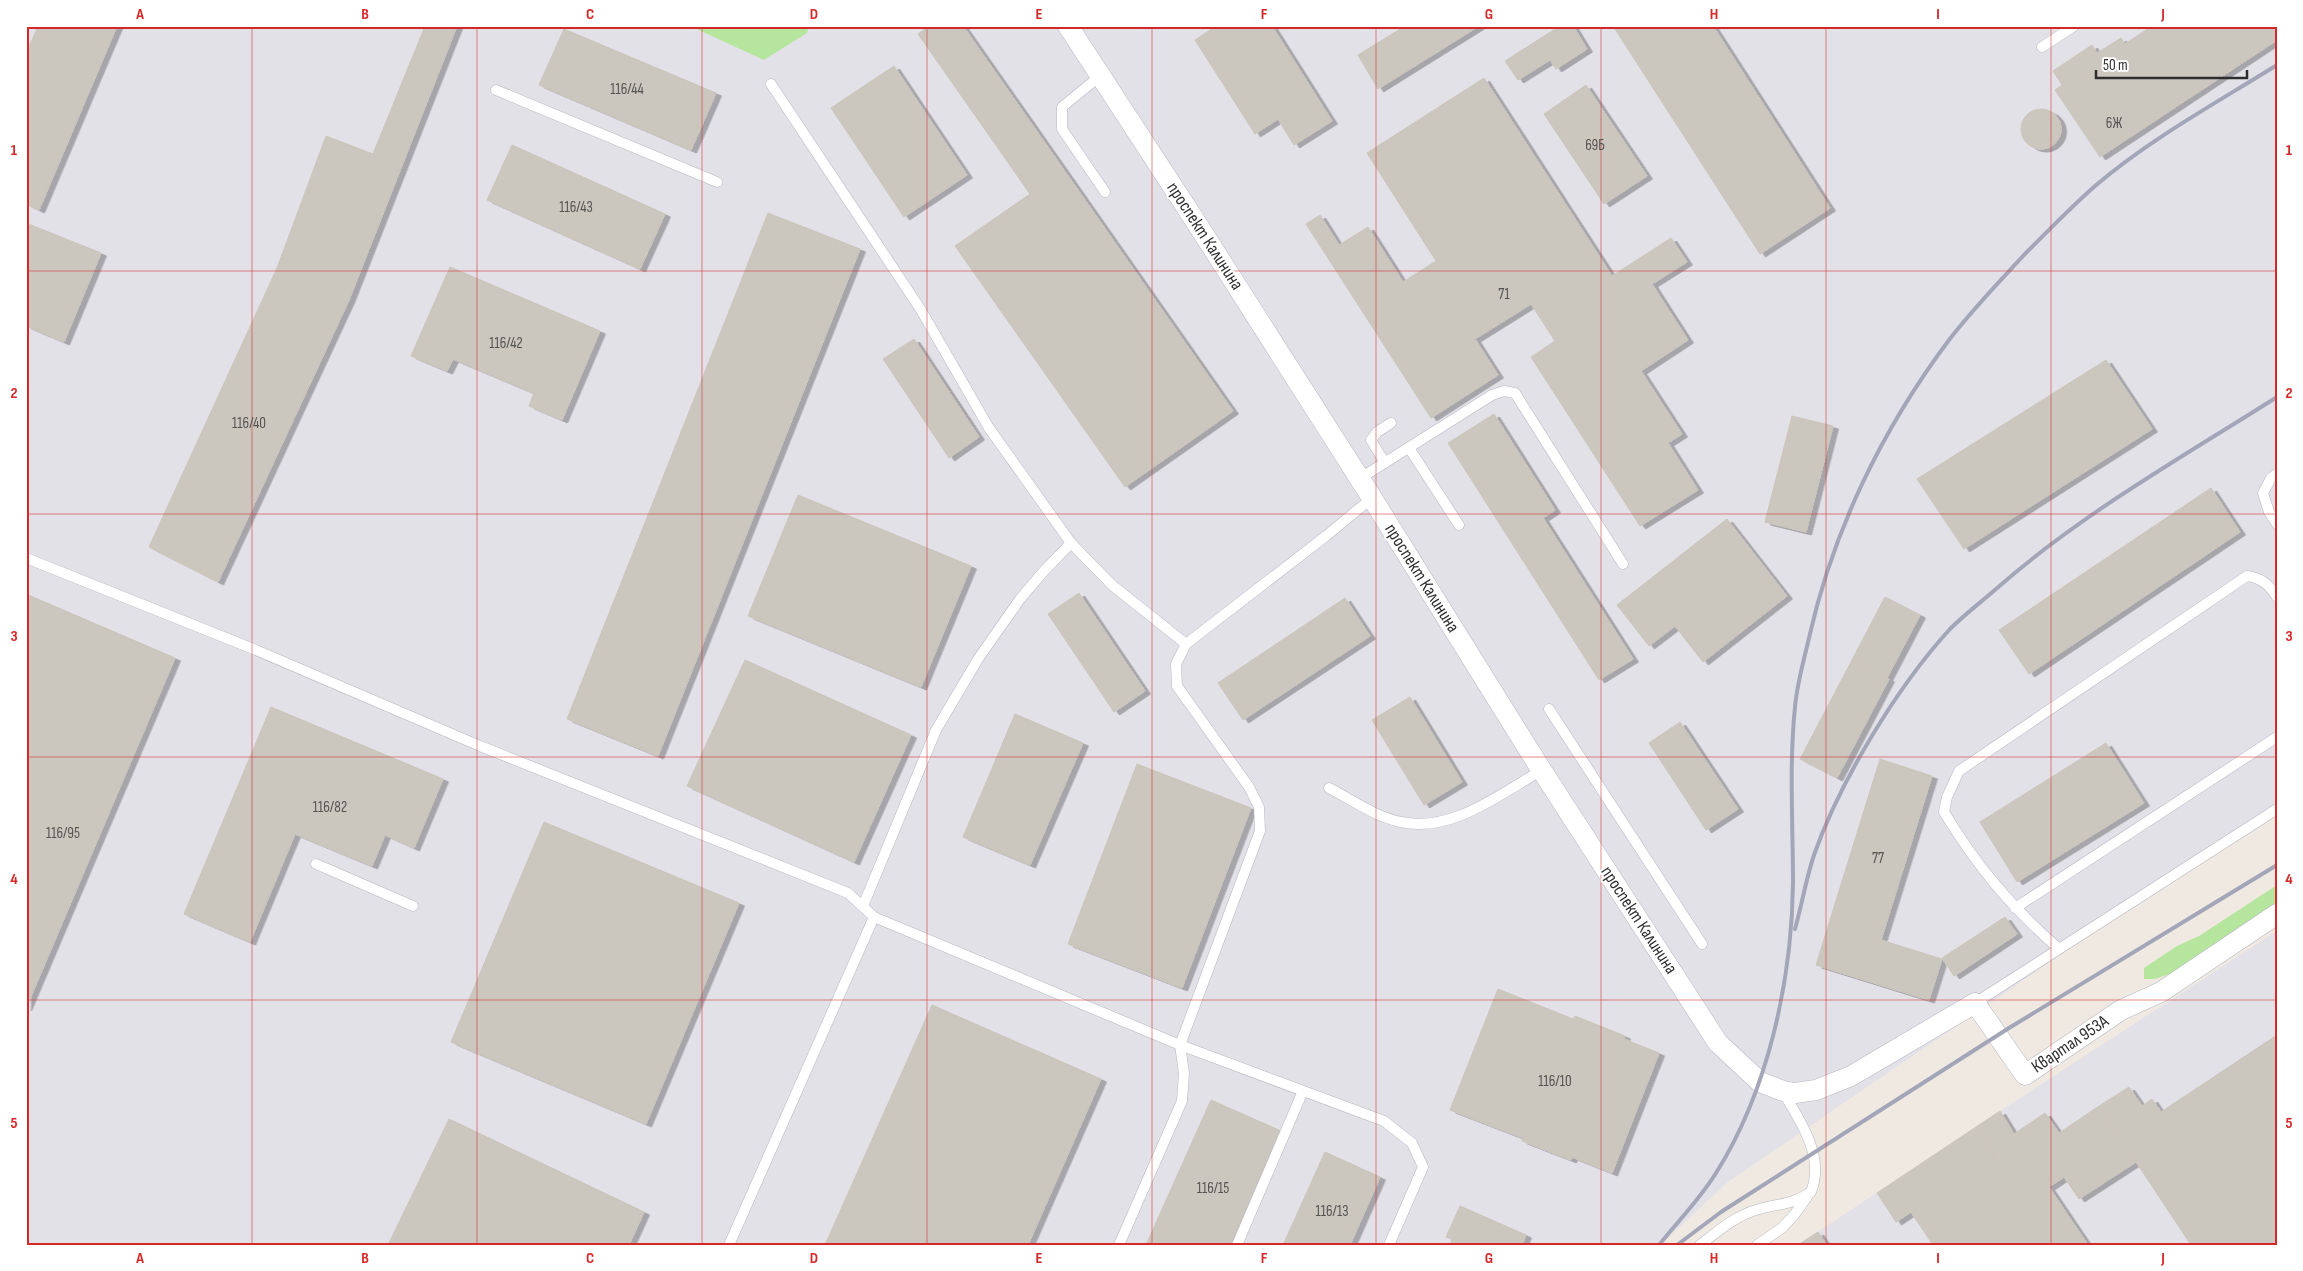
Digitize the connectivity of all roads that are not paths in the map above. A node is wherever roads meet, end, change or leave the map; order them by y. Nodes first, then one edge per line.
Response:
1 (1068, 26) edge
2 (2074, 26) edge
3 (2042, 47) dead end
4 (1100, 76) junction
5 (771, 84) dead end
6 (496, 90) dead end
7 (717, 182) dead end
8 (1105, 192) dead end
9 (1391, 423) dead end
10 (1409, 448) junction
11 (1385, 463) junction
12 (2277, 474) edge
13 (1359, 479) junction
14 (1372, 498) junction
15 (2277, 524) edge
16 (1459, 525) dead end
17 (1072, 543) junction
18 (26, 558) edge
19 (1623, 564) dead end
20 (2277, 598) edge
21 (1186, 644) junction
22 (1549, 709) dead end
23 (2277, 737) edge
24 (1542, 770) junction
25 (1329, 788) dead end
26 (2277, 809) edge
27 (316, 864) dead end
28 (413, 906) dead end
29 (863, 906) junction
30 (2014, 908) junction
31 (2277, 914) edge
32 (874, 917) junction
33 (1702, 944) dead end
34 (2058, 948) junction
35 (1975, 1003) junction
36 (1180, 1046) junction
37 (1303, 1091) junction
38 (1783, 1091) junction
39 (1811, 1192) junction
40 (729, 1245) edge
41 (1118, 1245) edge
42 (1237, 1245) edge
43 (1389, 1245) edge
44 (1700, 1245) edge
45 (1757, 1245) edge

1 - 4 street, проспект Калинина
2 - 3 lane
4 - 8 lane
4 - 13 street, проспект Калинина
5 - 17 lane
6 - 7 lane
9 - 11 lane
10 - 11 lane
10 - 16 lane
10 - 19 lane
11 - 13 lane
12 - 15 lane
13 - 14 street, проспект Калинина
14 - 21 lane
14 - 24 street, проспект Калинина
17 - 21 lane
17 - 29 lane
18 - 29 lane
20 - 30 lane
21 - 36 lane
22 - 33 lane
23 - 30 lane
24 - 25 lane
24 - 38 street, проспект Калинина
26 - 34 lane
27 - 28 lane
29 - 32 lane
30 - 34 lane
31 - 35 street, Квартал 953А
32 - 36 lane
32 - 40 lane
34 - 35 lane
35 - 38 street, проспект Калинина
36 - 37 lane
36 - 41 lane
37 - 42 lane
37 - 43 lane
38 - 39 lane
39 - 44 lane
39 - 45 lane

